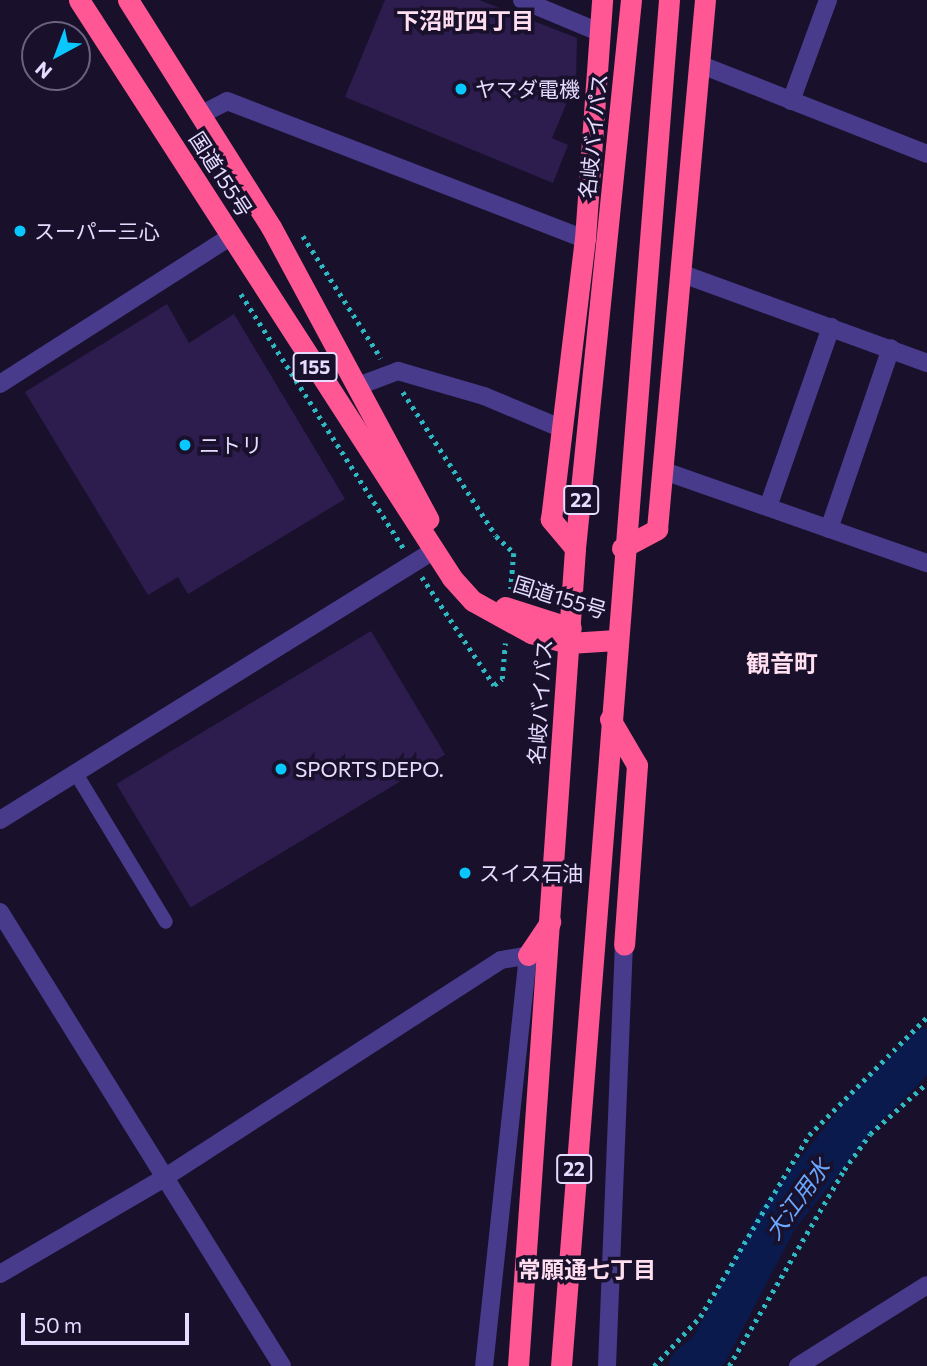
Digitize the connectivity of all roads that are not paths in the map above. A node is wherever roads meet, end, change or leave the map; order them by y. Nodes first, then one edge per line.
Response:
1 (79, 0) edge
2 (128, 0) edge
3 (522, 0) edge
4 (602, 0) edge
5 (631, 0) edge
6 (669, 0) edge
7 (705, 0) edge
8 (828, 0) edge
9 (598, 32) junction
10 (699, 64) junction
11 (791, 101) junction
12 (200, 115) junction
13 (927, 154) edge
14 (231, 236) junction
15 (585, 239) junction
16 (681, 273) junction
17 (831, 327) junction
18 (891, 348) junction
19 (927, 363) edge
20 (0, 384) edge
21 (358, 386) junction
22 (558, 426) junction
23 (664, 471) junction
24 (768, 508) junction
25 (829, 529) junction
26 (575, 548) junction
27 (622, 548) junction
28 (433, 551) junction
29 (927, 563) edge
30 (508, 616) junction
31 (569, 635) junction
32 (616, 640) junction
33 (610, 719) junction
34 (75, 772) junction
35 (0, 820) edge
36 (0, 912) edge
37 (552, 920) junction
38 (166, 922) dead end
39 (624, 945) joint
40 (528, 955) junction
41 (164, 1178) junction
42 (0, 1275) edge
43 (927, 1285) edge
44 (282, 1366) edge
45 (484, 1366) edge
46 (518, 1366) edge
47 (561, 1366) edge
48 (607, 1366) edge
49 (798, 1366) edge

1 - 14 highway, 国道155号 / 155
2 - 12 highway, 国道155号 / 155
3 - 9 street
4 - 9 highway, 22
5 - 26 highway, 名岐バイパス / 22
6 - 27 highway, 22
7 - 10 highway
8 - 11 street
9 - 15 highway, 22
10 - 11 street
10 - 16 highway
11 - 13 street
12 - 15 street
12 - 21 highway, 国道155号 / 155
14 - 20 street
14 - 28 highway, 国道155号 / 155
15 - 22 highway, 22
16 - 17 street
16 - 23 highway
17 - 18 street
17 - 24 street
18 - 19 street
18 - 25 street
21 - 22 street
21 - 30 highway, 国道155号 / 155
22 - 26 highway, 22
23 - 24 street
23 - 27 highway
24 - 25 street
25 - 29 street
26 - 31 highway, 名岐バイパス / 22
27 - 32 highway, 22
28 - 30 highway, 国道155号 / 155
28 - 34 street
30 - 31 highway, 国道155号 / 155
31 - 32 highway, 国道155号 / 155
31 - 37 highway, 名岐バイパス / 22
32 - 33 highway, 22
33 - 39 highway
33 - 47 highway, 22
34 - 35 street
34 - 38 lane
36 - 41 street
37 - 40 highway
37 - 46 highway, 名岐バイパス / 22
39 - 48 street
40 - 41 street
40 - 45 street
41 - 42 street
41 - 44 street
43 - 49 street

